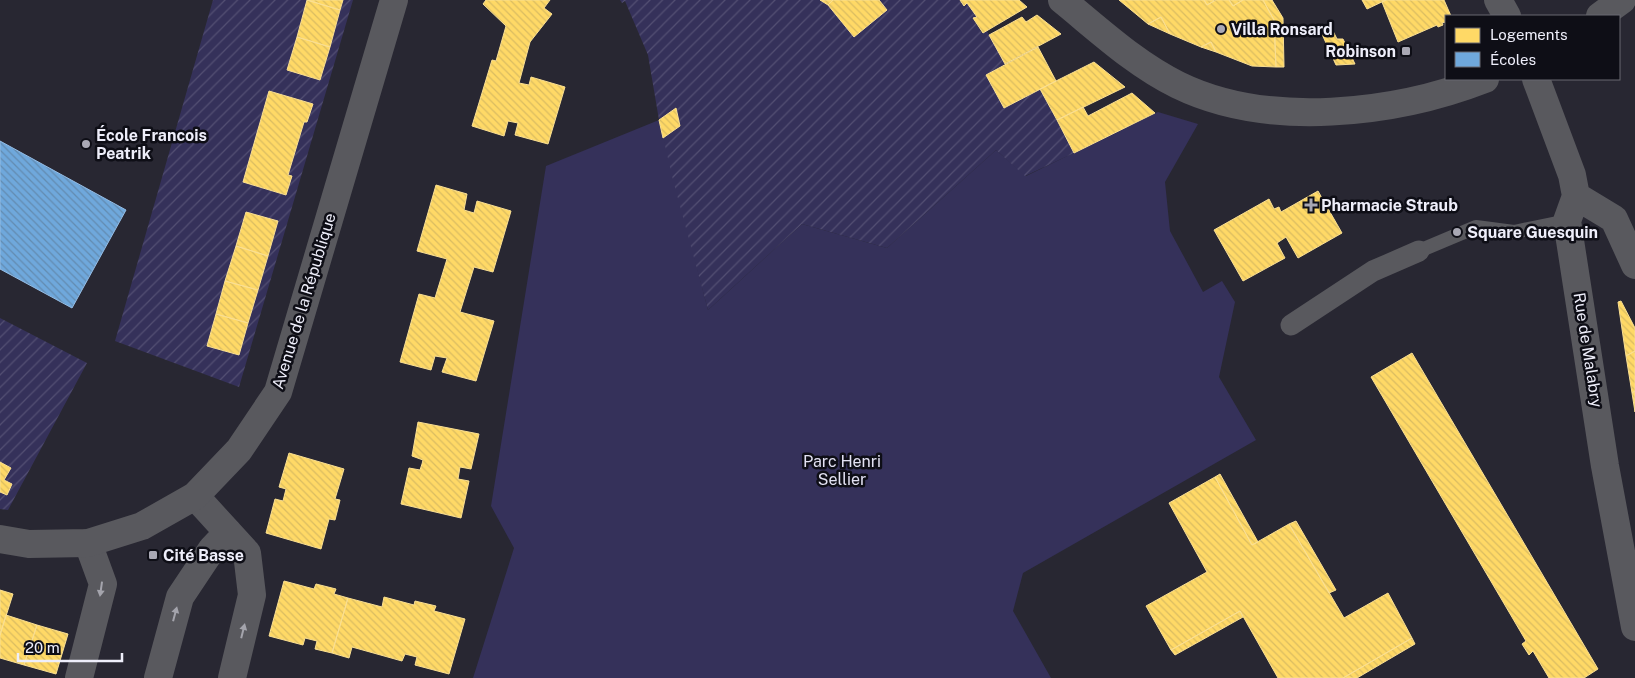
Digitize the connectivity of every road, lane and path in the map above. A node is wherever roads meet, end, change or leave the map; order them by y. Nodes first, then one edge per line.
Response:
1 (394, 0) edge
2 (1062, 0) edge
3 (1498, 0) edge
4 (1622, 0) edge
5 (1506, 15) edge
6 (1601, 15) edge
7 (1482, 80) edge
8 (1536, 80) edge
9 (1576, 196) junction
10 (1567, 221) junction
11 (1419, 251) joint
12 (1635, 265) edge
13 (1291, 325) dead end
14 (195, 496) junction
15 (228, 532) junction
16 (0, 538) edge
17 (88, 543) junction
18 (1635, 627) edge
19 (80, 678) edge
20 (158, 678) edge
21 (232, 678) edge

1 - 14 street, Avenue de la République
2 - 7 street
3 - 5 street
4 - 6 street
8 - 9 street
9 - 10 street, Rue de Malabry
9 - 12 street
10 - 11 lane
10 - 18 street, Rue de Malabry
11 - 13 street
14 - 15 street
14 - 17 street, Avenue de la République
20 -> 15 street
21 -> 15 street
16 - 17 street, Avenue de la République
17 -> 19 street

